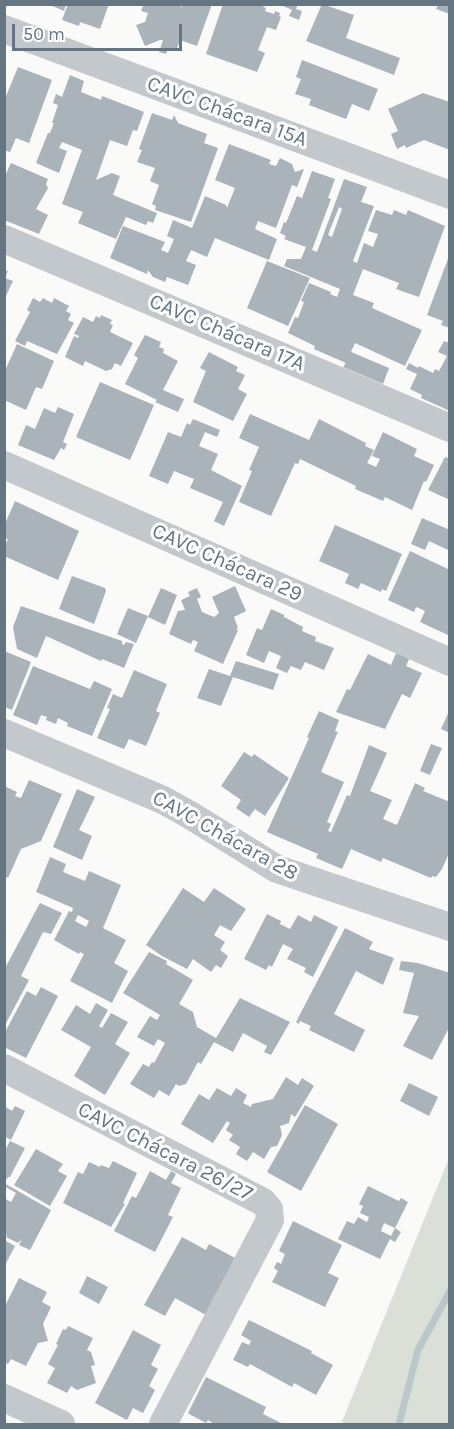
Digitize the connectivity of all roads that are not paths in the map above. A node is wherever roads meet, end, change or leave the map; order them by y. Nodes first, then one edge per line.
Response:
1 (4, 29) edge
2 (450, 195) edge
3 (4, 239) edge
4 (450, 428) edge
5 (4, 465) edge
6 (450, 662) edge
7 (4, 733) edge
8 (450, 927) edge
9 (4, 1068) edge
10 (4, 1398) edge
11 (61, 1425) edge
12 (164, 1425) edge

1 - 2 street, CAVC Chácara 15A
3 - 4 street, CAVC Chácara 17A
5 - 6 street, CAVC Chácara 29
7 - 8 street, CAVC Chácara 28
9 - 12 street, CAVC Chácara 26/27
10 - 11 street

